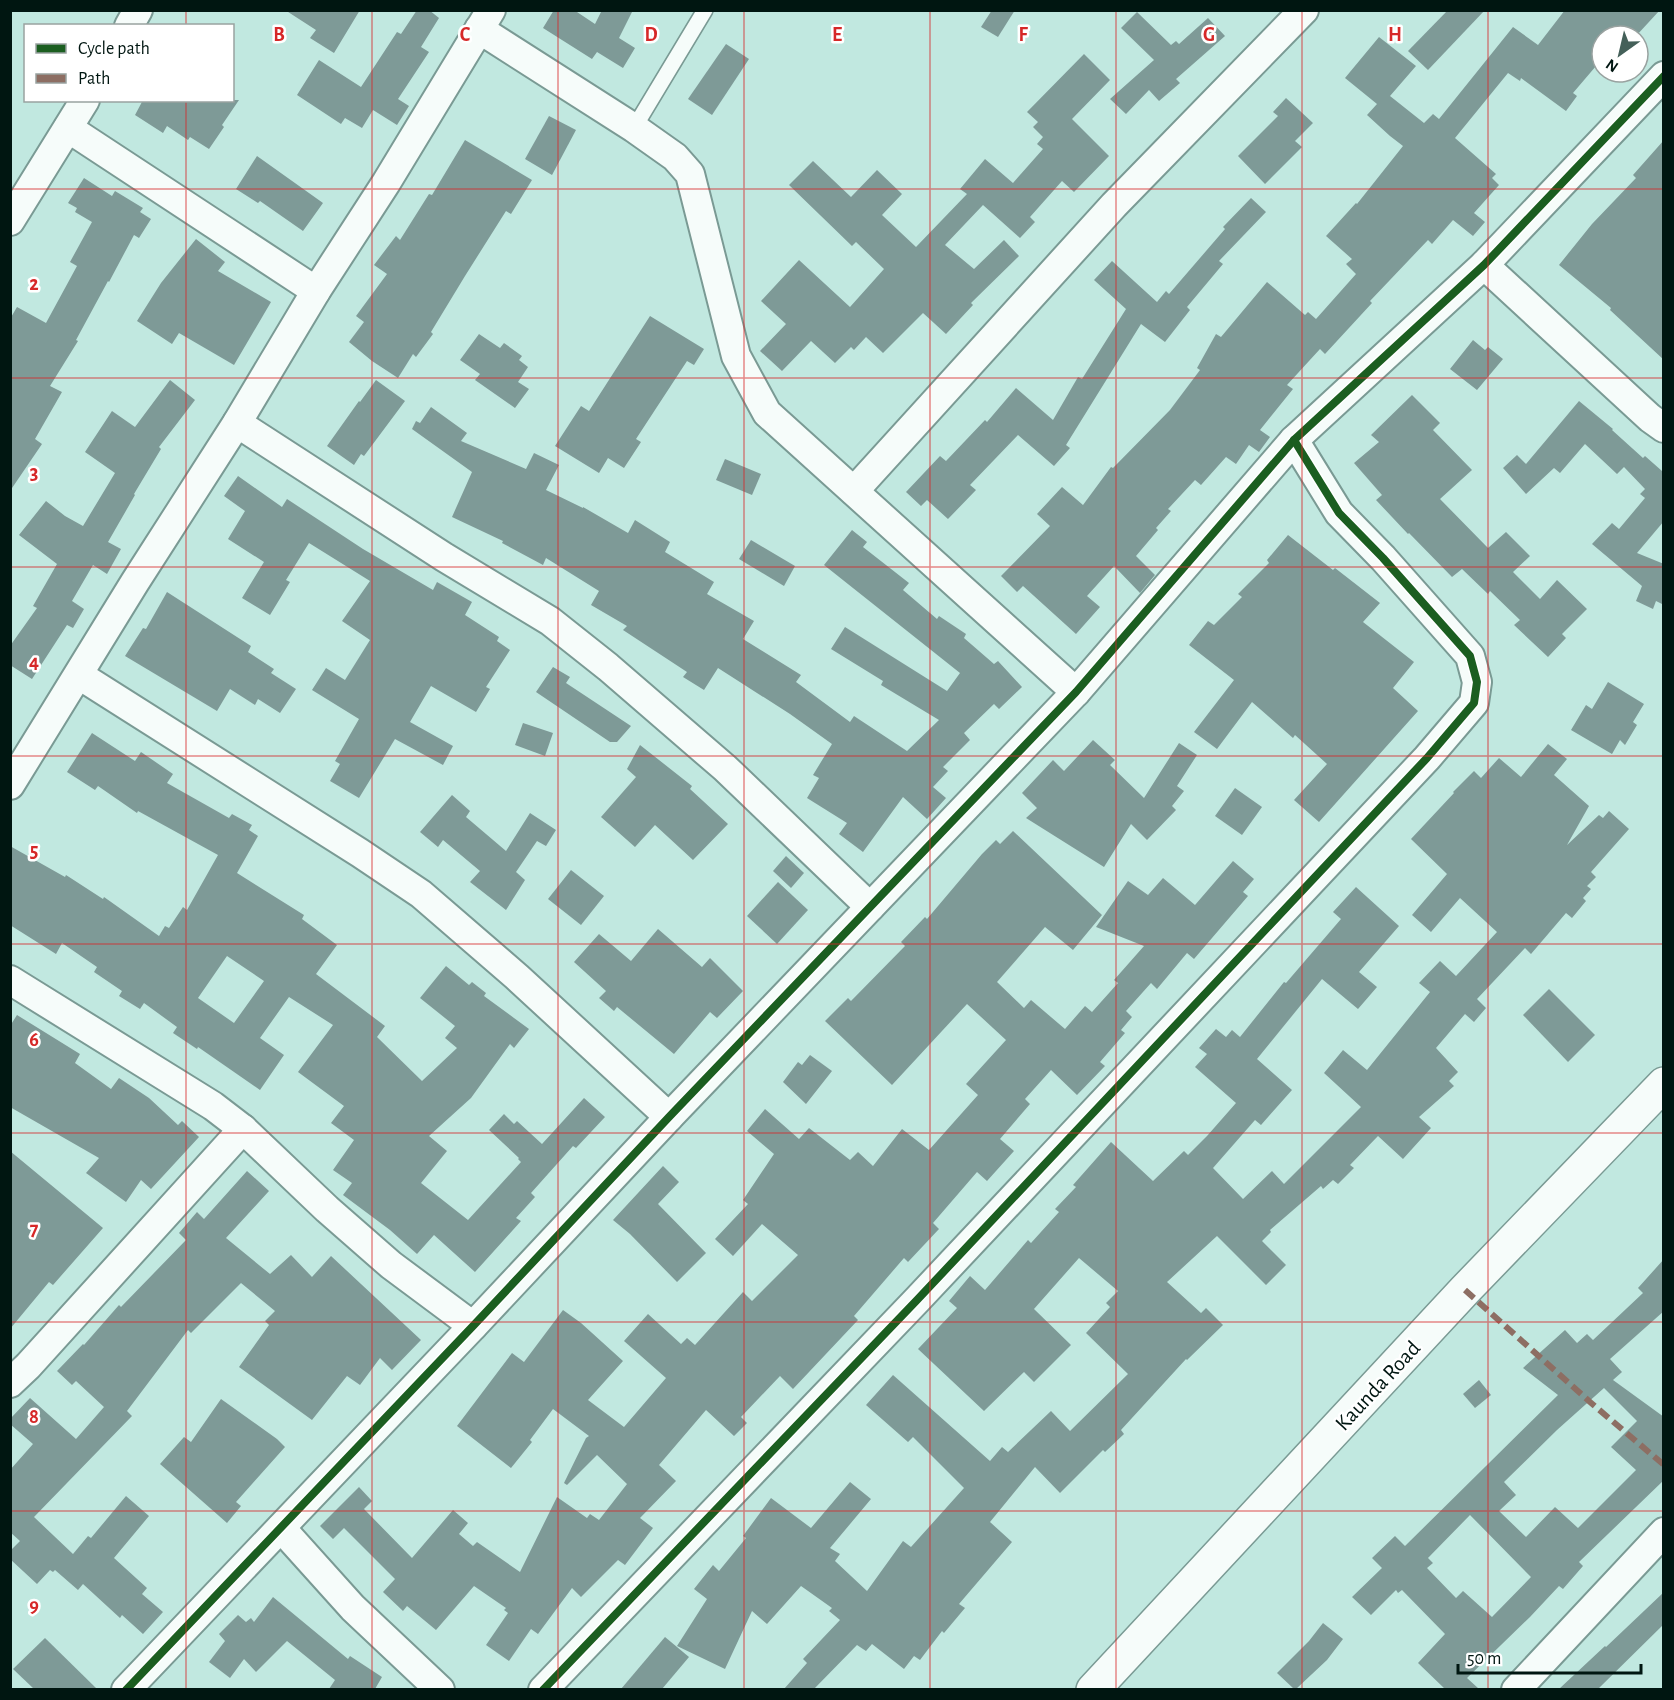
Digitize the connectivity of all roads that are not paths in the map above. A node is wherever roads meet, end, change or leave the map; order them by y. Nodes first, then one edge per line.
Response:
1 (138, 10) edge
2 (705, 10) edge
3 (1304, 10) edge
4 (485, 20) edge
5 (130, 24) edge
6 (1664, 76) edge
7 (84, 102) edge
8 (68, 128) junction
9 (634, 128) junction
10 (10, 220) edge
11 (1484, 265) junction
12 (316, 291) junction
13 (237, 423) junction
14 (1664, 428) edge
15 (1294, 440) junction
16 (854, 491) junction
17 (79, 675) junction
18 (1076, 692) junction
19 (10, 785) edge
20 (870, 907) junction
21 (10, 980) edge
22 (1664, 1084) edge
23 (669, 1117) junction
24 (243, 1129) junction
25 (473, 1326) junction
26 (10, 1383) edge
27 (281, 1528) junction
28 (1664, 1532) edge
29 (126, 1689) edge
30 (440, 1689) edge
31 (543, 1689) edge
32 (1093, 1689) edge
33 (1516, 1689) edge

1 - 5 street
2 - 9 lane
3 - 16 street
4 - 9 street
4 - 12 street
6 - 11 street
7 - 8 street
8 - 10 street
8 - 12 street
9 - 16 street
11 - 14 street
11 - 15 street
12 - 13 street
13 - 17 street
13 - 20 street
15 - 18 street
15 - 31 street
16 - 18 street
17 - 19 street
17 - 23 street
18 - 20 street
20 - 23 street
21 - 24 street
22 - 32 street, Kaunda Road
23 - 25 street
24 - 25 street
24 - 26 street
25 - 27 street
27 - 29 street
27 - 30 street
28 - 33 street

